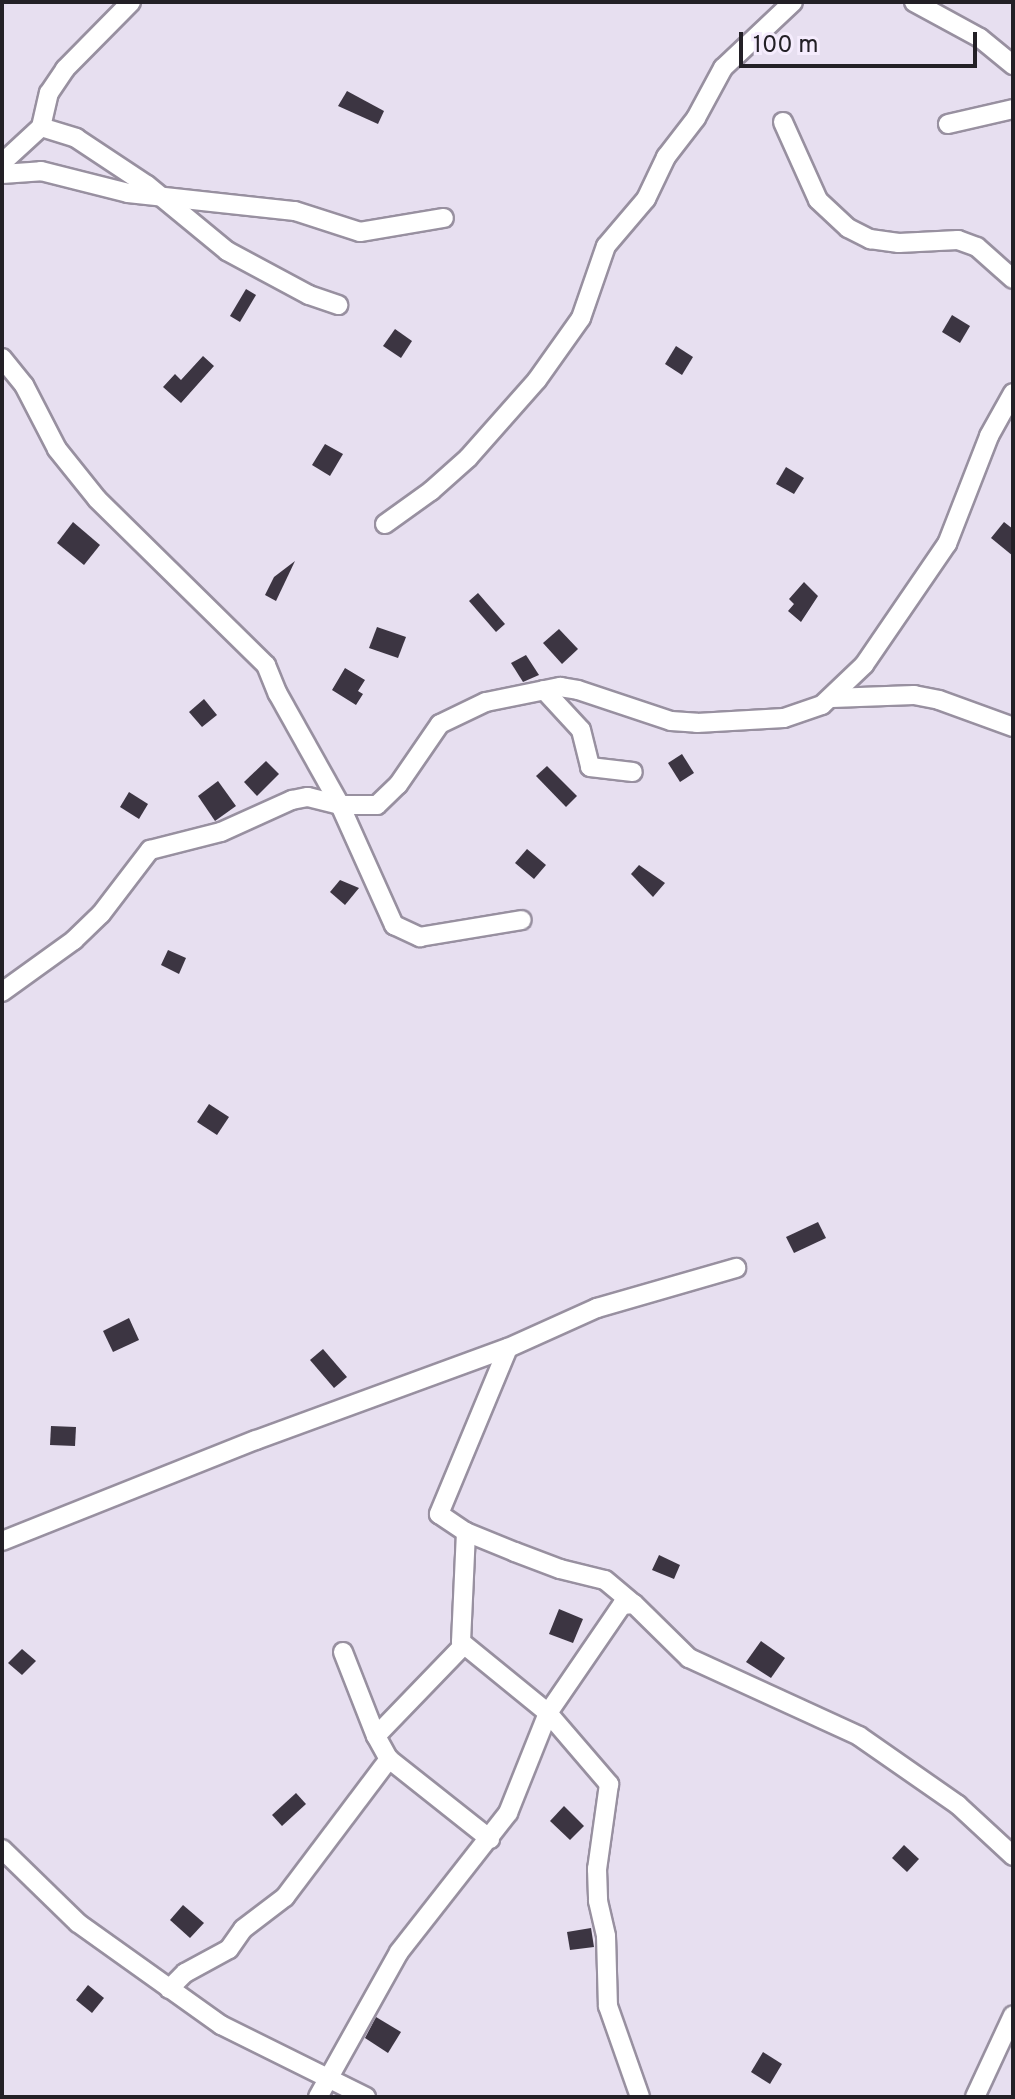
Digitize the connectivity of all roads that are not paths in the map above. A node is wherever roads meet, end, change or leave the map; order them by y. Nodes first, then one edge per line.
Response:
1 (131, 2) edge
2 (793, 2) edge
3 (914, 2) edge
4 (1013, 65) edge
5 (1013, 109) edge
6 (783, 122) dead end
7 (948, 124) dead end
8 (41, 127) junction
9 (2, 163) edge
10 (2, 174) edge
11 (159, 195) junction
12 (444, 218) dead end
13 (1013, 279) edge
14 (338, 305) dead end
15 (2, 358) edge
16 (1013, 393) edge
17 (385, 524) dead end
18 (544, 690) junction
19 (832, 698) junction
20 (1013, 727) edge
21 (633, 772) dead end
22 (340, 805) junction
23 (522, 920) dead end
24 (2, 992) edge
25 (736, 1268) dead end
26 (508, 1348) junction
27 (466, 1532) junction
28 (2, 1541) edge
29 (634, 1604) junction
30 (463, 1646) junction
31 (343, 1652) dead end
32 (548, 1713) junction
33 (376, 1736) junction
34 (389, 1759) junction
35 (490, 1839) junction
36 (2, 1849) edge
37 (1013, 1856) edge
38 (169, 1989) junction
39 (1013, 2015) edge
40 (327, 2078) junction
41 (318, 2097) edge
42 (366, 2097) edge
43 (640, 2097) edge
44 (975, 2097) edge

1 - 8 street
2 - 17 street
3 - 4 street
5 - 7 street
6 - 13 street
8 - 9 street
8 - 11 street
10 - 11 street
11 - 12 street
11 - 14 street
15 - 22 street
16 - 19 street
18 - 19 street
18 - 21 street
18 - 22 street
19 - 20 street
22 - 23 street
22 - 24 street
25 - 26 street
26 - 27 street
26 - 28 street
27 - 29 street
27 - 30 street
29 - 32 street
29 - 37 street
30 - 32 street
30 - 33 street
31 - 33 street
32 - 35 street
32 - 43 street
33 - 34 street
34 - 35 street
34 - 38 street
35 - 40 street
36 - 38 street
38 - 40 street
39 - 44 street
40 - 41 street
40 - 42 street

